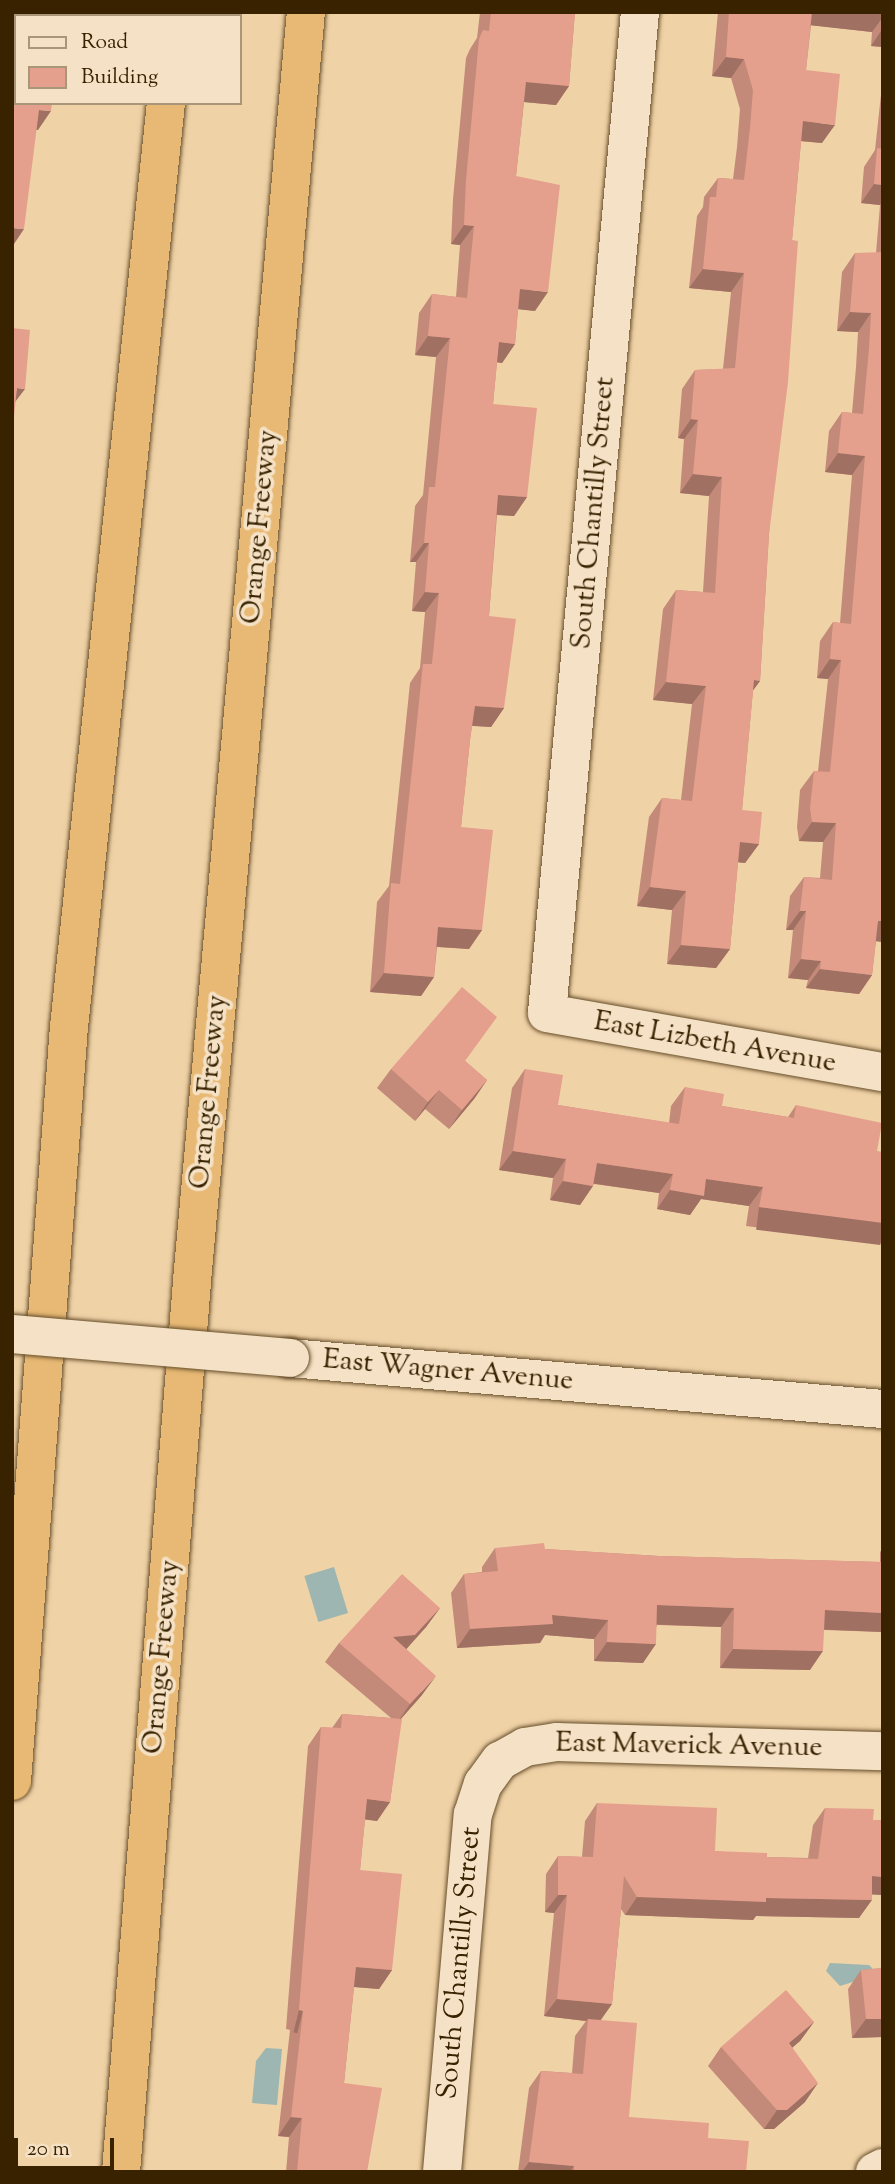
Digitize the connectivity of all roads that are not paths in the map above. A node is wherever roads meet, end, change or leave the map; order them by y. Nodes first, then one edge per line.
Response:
1 (306, 12) edge
2 (640, 12) edge
3 (166, 105) edge
4 (547, 1013) joint
5 (883, 1072) edge
6 (12, 1334) edge
7 (883, 1409) edge
8 (883, 1751) edge
9 (500, 1761) joint
10 (12, 1781) edge
11 (883, 2168) edge
12 (121, 2172) edge
13 (442, 2172) edge
14 (875, 2172) edge

1 - 12 highway, Orange Freeway
2 - 4 street, South Chantilly Street
3 - 10 highway
4 - 5 street, East Lizbeth Avenue
6 - 7 street, East Wagner Avenue, bridge
8 - 9 street, East Maverick Avenue
9 - 13 street, South Chantilly Street
11 - 14 street

